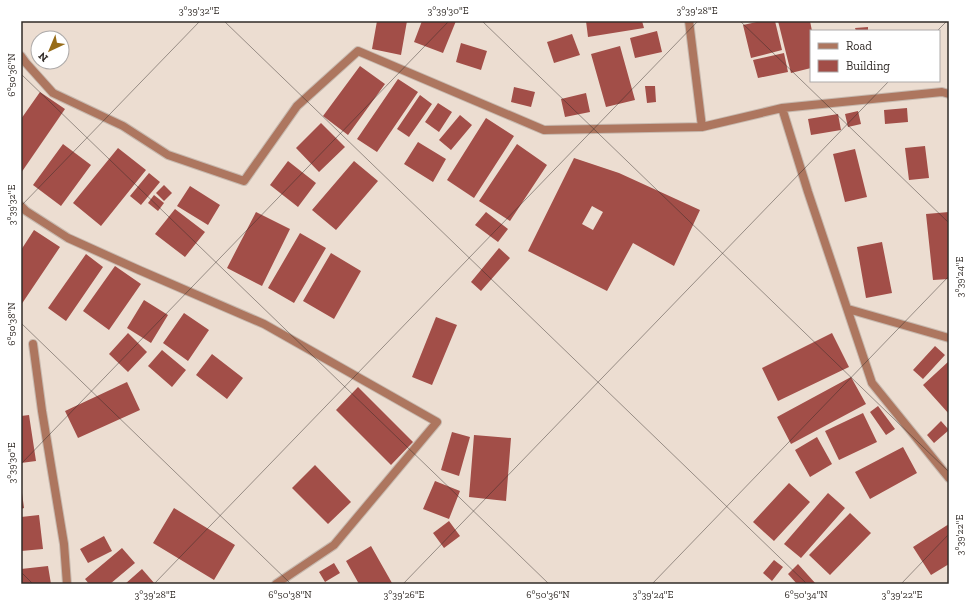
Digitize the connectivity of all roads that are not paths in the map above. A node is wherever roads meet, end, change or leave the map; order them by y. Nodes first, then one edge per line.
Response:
1 (689, 21) edge
2 (21, 56) edge
3 (949, 94) edge
4 (782, 108) junction
5 (702, 127) junction
6 (21, 206) edge
7 (848, 309) junction
8 (949, 338) edge
9 (33, 344) dead end
10 (949, 478) edge
11 (68, 584) edge
12 (276, 584) edge

1 - 5 street
2 - 5 street
3 - 4 street
4 - 5 street
4 - 7 street
6 - 12 street
7 - 8 street
7 - 10 street
9 - 11 street

